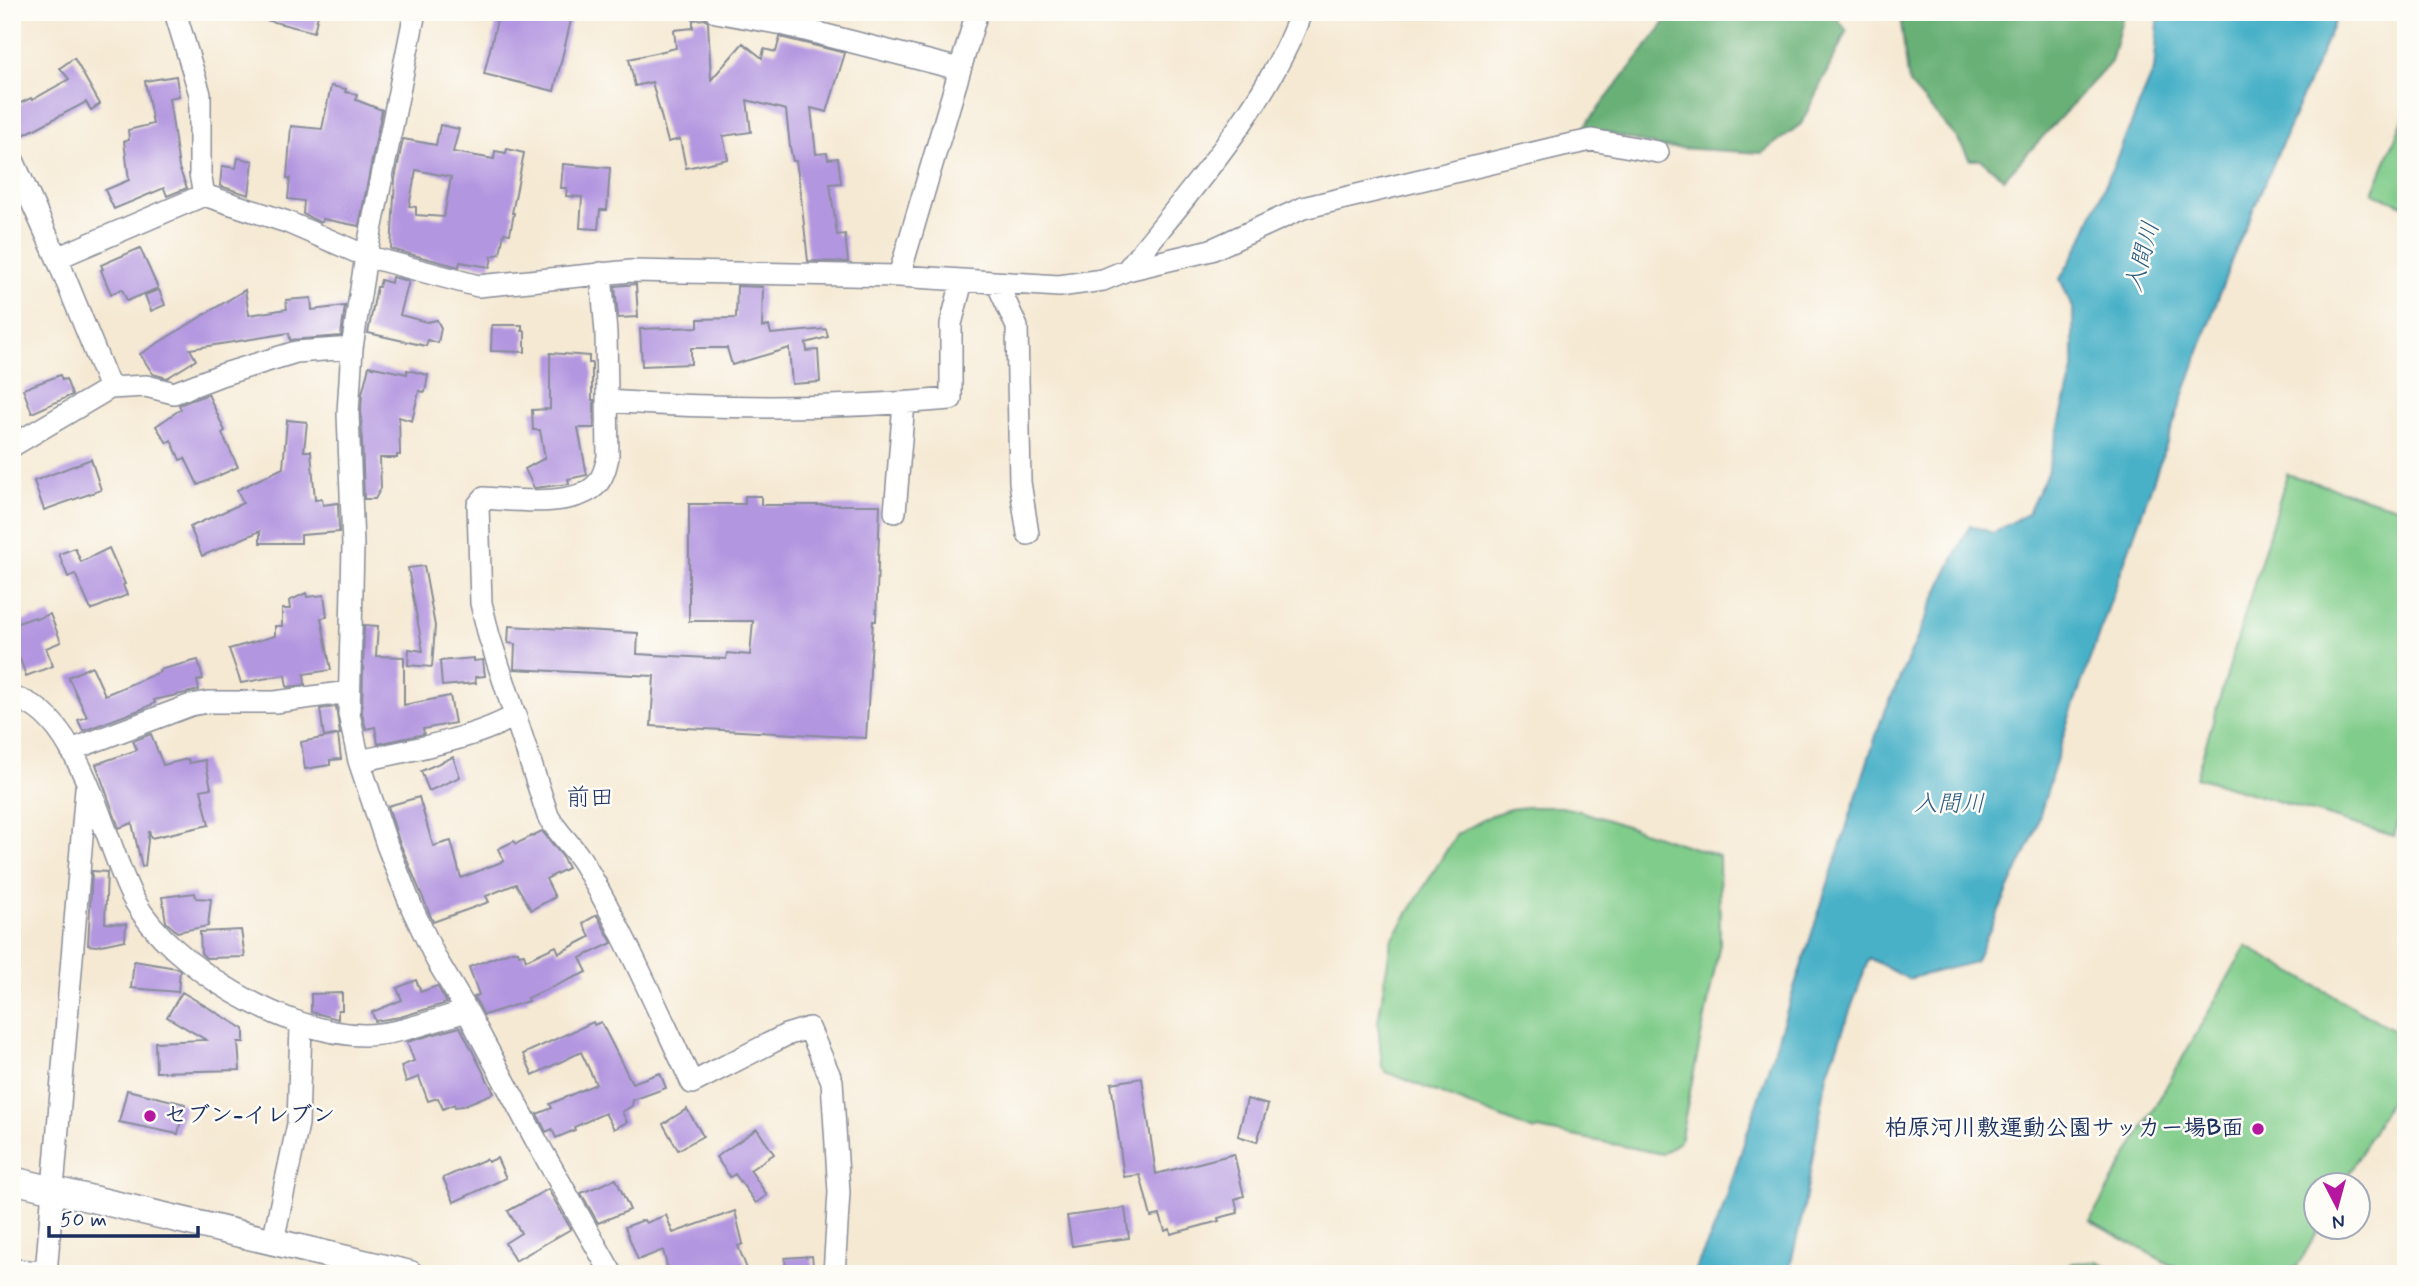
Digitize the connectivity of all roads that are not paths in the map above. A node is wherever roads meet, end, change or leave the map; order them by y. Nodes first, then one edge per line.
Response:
1 (175, 12) edge
2 (415, 12) edge
3 (716, 12) edge
4 (976, 12) edge
5 (1301, 12) edge
6 (959, 69) junction
7 (1658, 152) dead end
8 (12, 158) edge
9 (204, 195) junction
10 (366, 256) junction
11 (57, 258) junction
12 (1127, 270) junction
13 (601, 274) junction
14 (899, 275) junction
15 (962, 281) junction
16 (996, 283) junction
17 (352, 348) junction
18 (110, 388) junction
19 (607, 401) junction
20 (904, 403) junction
21 (12, 446) edge
22 (895, 512) dead end
23 (1028, 534) dead end
24 (349, 692) junction
25 (12, 698) edge
26 (516, 715) junction
27 (71, 750) junction
28 (359, 761) junction
29 (87, 782) junction
30 (467, 1010) junction
31 (301, 1025) junction
32 (12, 1180) edge
33 (54, 1189) junction
34 (273, 1241) junction
35 (12, 1270) edge
36 (46, 1273) edge
37 (410, 1274) edge
38 (612, 1274) edge
39 (834, 1274) edge

1 - 9 street
2 - 10 street
3 - 6 street
4 - 6 street
5 - 12 street
6 - 14 street
7 - 12 street
8 - 11 street
9 - 10 street
9 - 11 street
10 - 13 street
10 - 17 street
11 - 18 street
12 - 16 street
13 - 14 street
13 - 19 street
14 - 15 street
15 - 16 street
15 - 20 street
16 - 23 street
17 - 18 street
17 - 24 street
18 - 21 street
19 - 20 street
19 - 26 street
20 - 22 street
24 - 27 street
24 - 28 street
25 - 27 street
26 - 28 street
26 - 39 street
27 - 29 street
28 - 30 street
29 - 31 street
29 - 33 street
30 - 31 street
30 - 38 street
31 - 34 street
32 - 33 street
33 - 34 street
33 - 36 street
34 - 37 street
35 - 36 street

